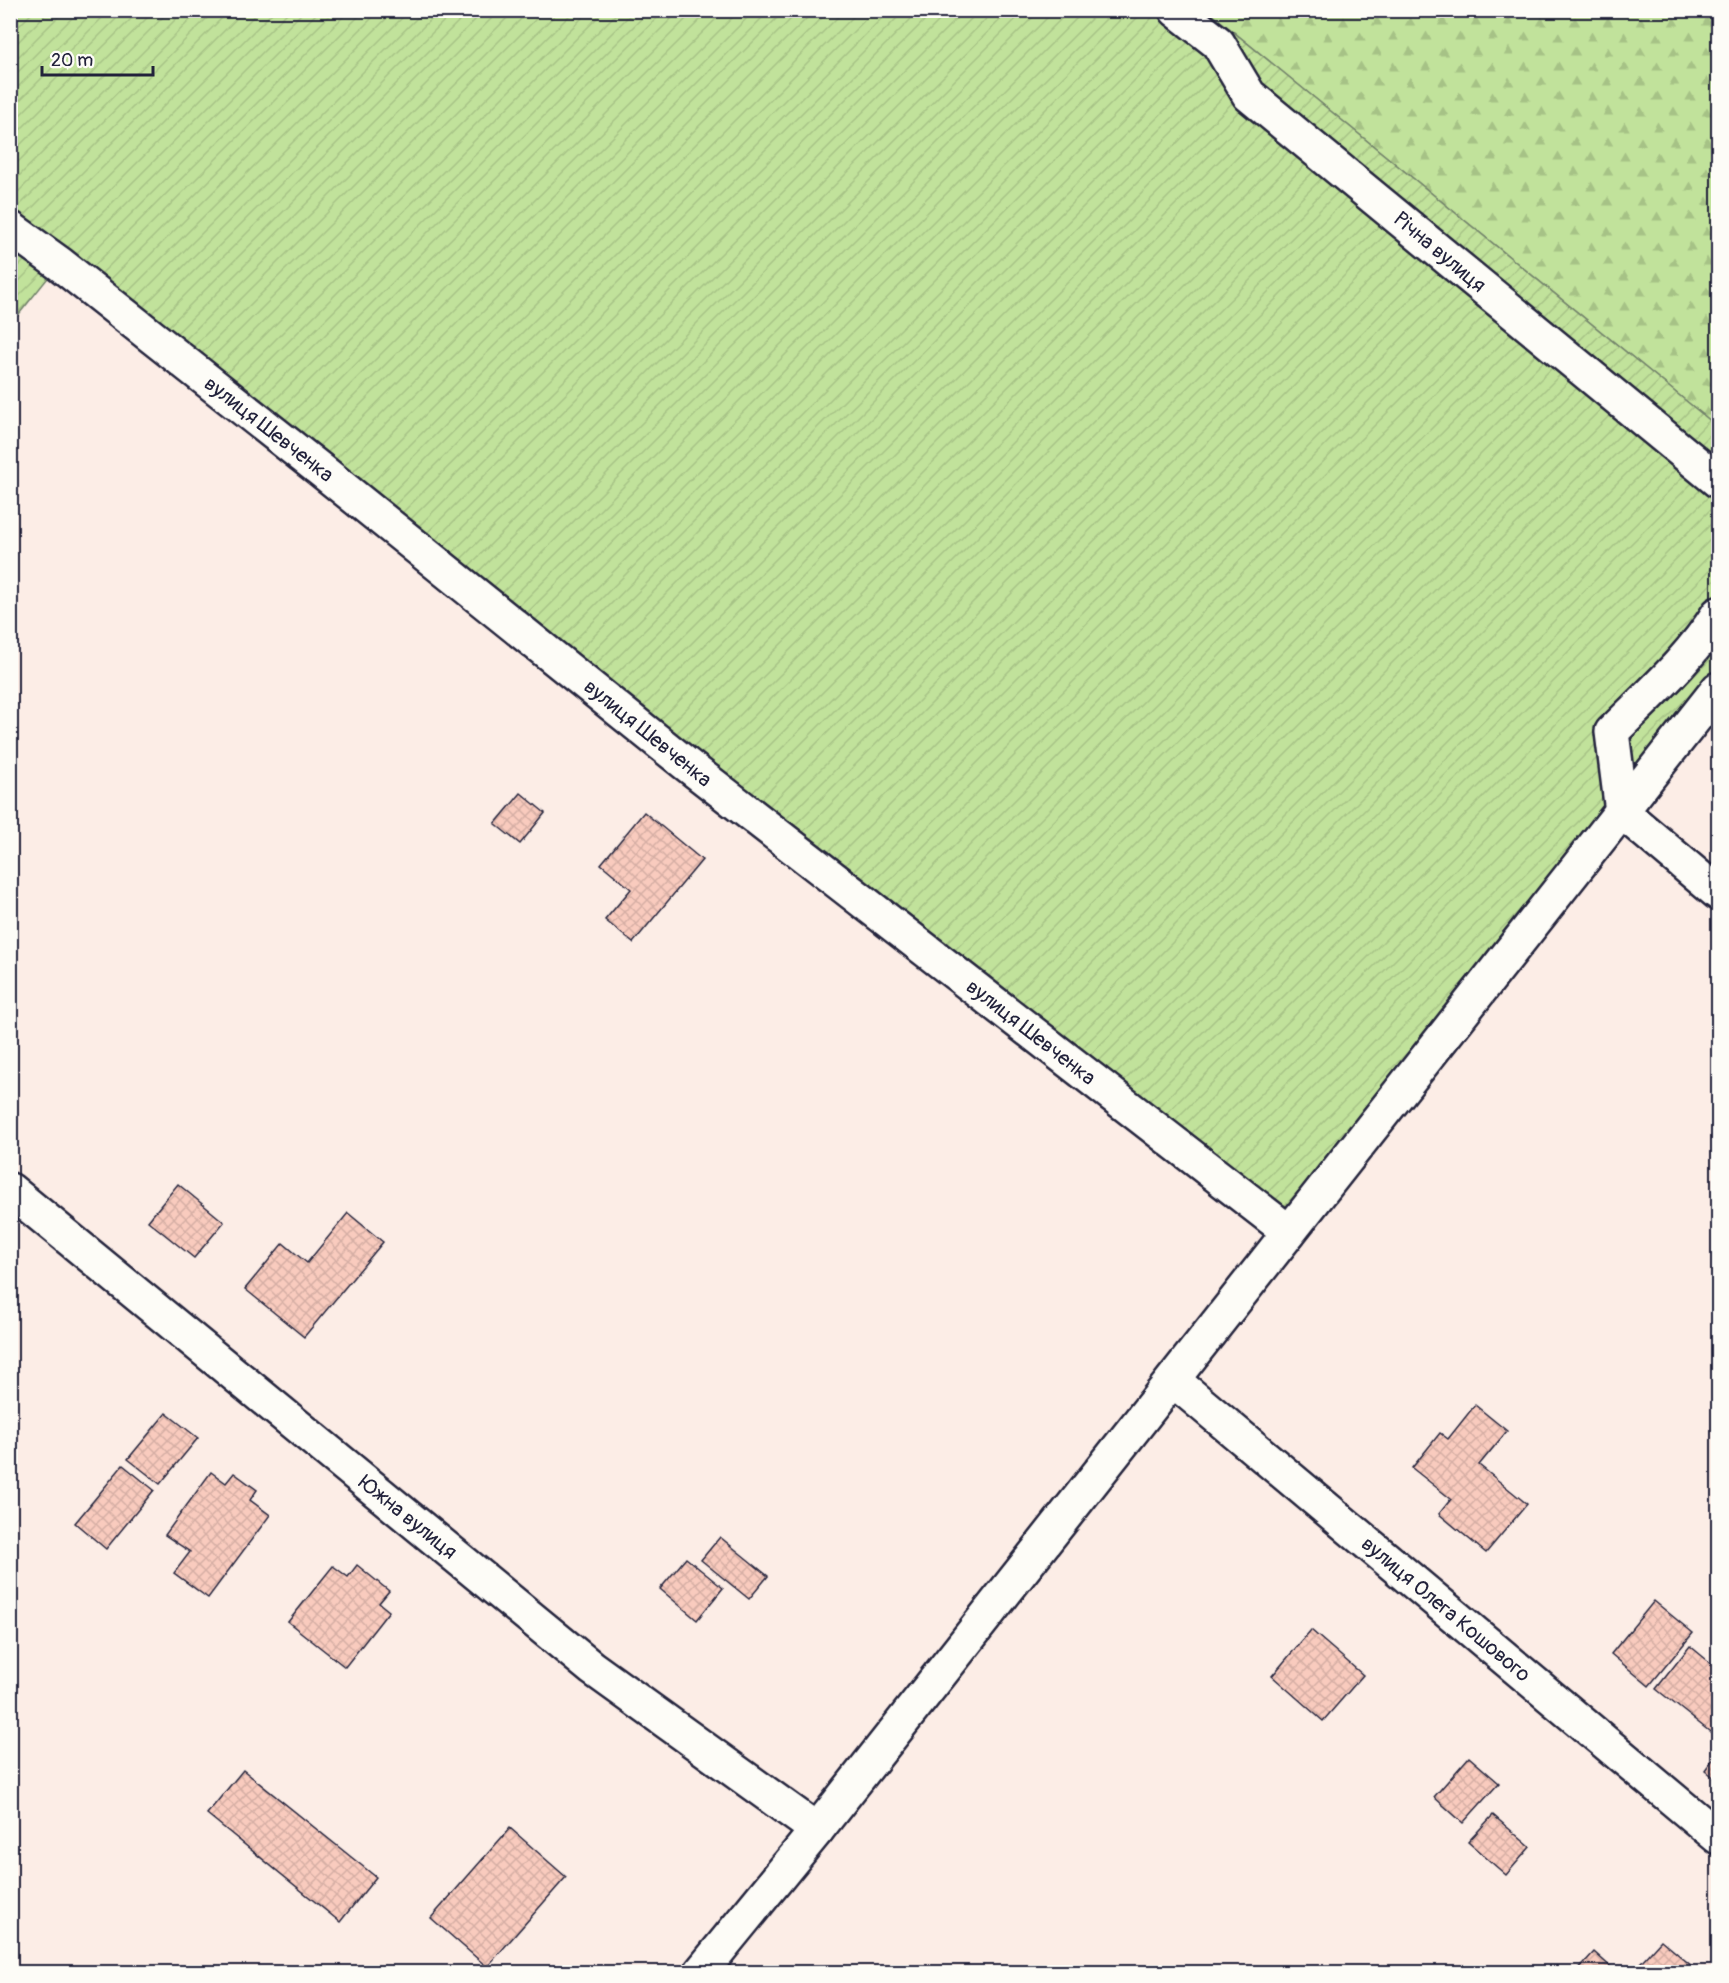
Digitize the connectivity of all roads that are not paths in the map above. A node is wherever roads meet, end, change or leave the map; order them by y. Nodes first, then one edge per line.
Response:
1 (1176, 10) edge
2 (10, 228) edge
3 (1719, 482) edge
4 (1719, 614) edge
5 (1719, 689) edge
6 (1622, 812) junction
7 (1719, 893) edge
8 (10, 1190) edge
9 (1289, 1232) junction
10 (1173, 1380) junction
11 (818, 1830) junction
12 (1719, 1837) edge
13 (701, 1972) edge

1 - 3 street, Річна вулиця
2 - 9 street, вулиця Шевченка
4 - 6 street
5 - 6 street
6 - 7 street
6 - 9 street
8 - 11 street, Южна вулиця
9 - 10 street
10 - 11 street
10 - 12 street, вулиця Олега Кошового
11 - 13 street

